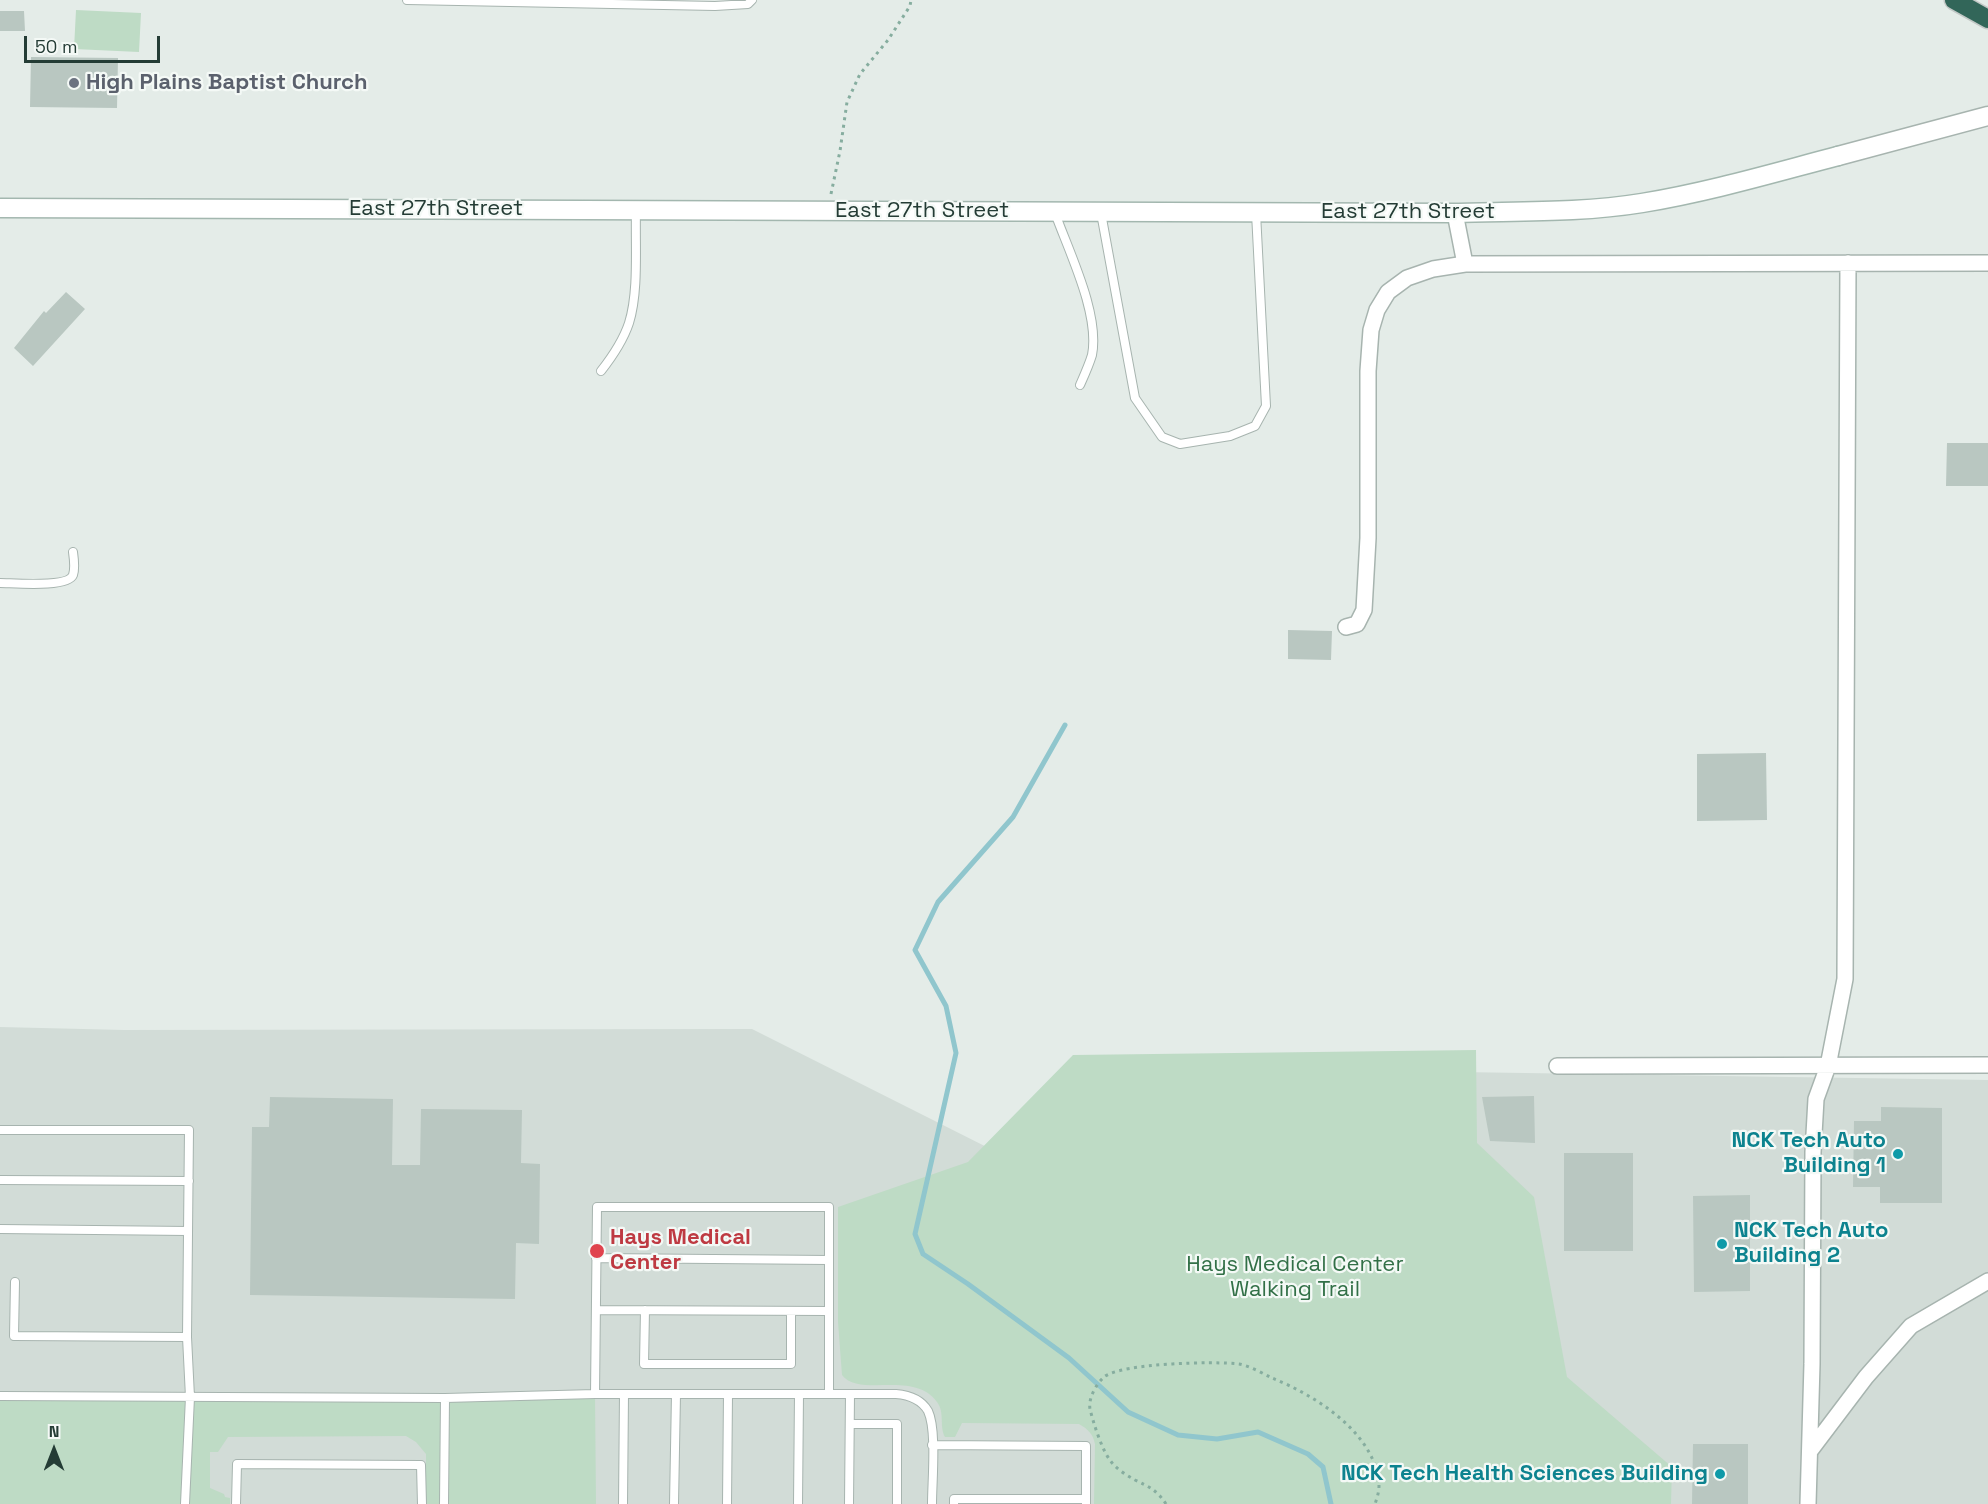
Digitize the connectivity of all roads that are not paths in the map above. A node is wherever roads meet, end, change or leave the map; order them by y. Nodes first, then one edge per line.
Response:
1 (407, 0) edge
2 (752, 0) edge
3 (1964, 2) edge
4 (1988, 19) edge
5 (1988, 116) edge
6 (0, 208) edge
7 (636, 210) junction
8 (1054, 212) junction
9 (1101, 212) junction
10 (1256, 212) junction
11 (1455, 213) junction
12 (1848, 262) junction
13 (1988, 263) edge
14 (1465, 264) junction
15 (601, 371) dead end
16 (1080, 386) dead end
17 (74, 552) dead end
18 (0, 583) edge
19 (1346, 627) dead end
20 (1988, 1065) edge
21 (1557, 1066) dead end
22 (1828, 1066) junction
23 (0, 1130) edge
24 (0, 1180) edge
25 (189, 1181) junction
26 (0, 1229) edge
27 (188, 1231) junction
28 (596, 1258) junction
29 (829, 1260) junction
30 (1988, 1281) edge
31 (15, 1282) dead end
32 (596, 1310) junction
33 (645, 1310) junction
34 (791, 1311) junction
35 (829, 1311) junction
36 (187, 1337) junction
37 (595, 1394) junction
38 (624, 1394) junction
39 (676, 1394) junction
40 (728, 1394) junction
41 (799, 1394) junction
42 (829, 1394) junction
43 (850, 1394) junction
44 (0, 1396) edge
45 (190, 1397) junction
46 (445, 1398) junction
47 (850, 1424) junction
48 (932, 1445) junction
49 (1810, 1451) junction
50 (1086, 1502) edge
51 (185, 1504) edge
52 (236, 1504) edge
53 (422, 1504) edge
54 (444, 1504) edge
55 (623, 1504) edge
56 (674, 1504) edge
57 (727, 1504) edge
58 (798, 1504) edge
59 (849, 1504) edge
60 (897, 1504) edge
61 (932, 1504) edge
62 (954, 1504) edge
63 (1808, 1504) edge

1 - 2 lane
3 - 4 highway
5 - 11 main road, East 27th Street
6 - 7 main road, East 27th Street
7 - 8 main road, East 27th Street
7 - 15 lane
8 - 9 main road, East 27th Street
8 - 16 lane
9 - 10 main road, East 27th Street
9 - 10 lane
10 - 11 main road, East 27th Street
11 - 14 street
12 - 13 street
12 - 14 street
12 - 22 street
14 - 19 street
17 - 18 lane
20 - 22 street
21 - 22 street
22 - 49 street
23 - 25 lane
24 - 25 lane
25 - 27 lane
26 - 27 lane
27 - 36 lane
28 - 29 lane
28 - 29 lane
28 - 32 lane
29 - 35 lane
30 - 49 street
31 - 36 lane
32 - 33 lane
32 - 37 lane
33 - 34 lane
33 - 34 lane
34 - 35 lane
35 - 42 lane
36 - 45 lane
37 - 38 lane
37 - 46 lane
38 - 39 lane
38 - 55 lane
39 - 40 lane
39 - 56 lane
40 - 41 lane
40 - 57 lane
41 - 42 lane
41 - 58 lane
42 - 43 lane
43 - 47 lane
43 - 48 lane
44 - 45 lane
45 - 46 lane
45 - 51 lane
46 - 54 lane
47 - 59 lane
47 - 60 lane
48 - 50 lane
48 - 61 lane
49 - 63 street
50 - 62 lane
52 - 53 lane

